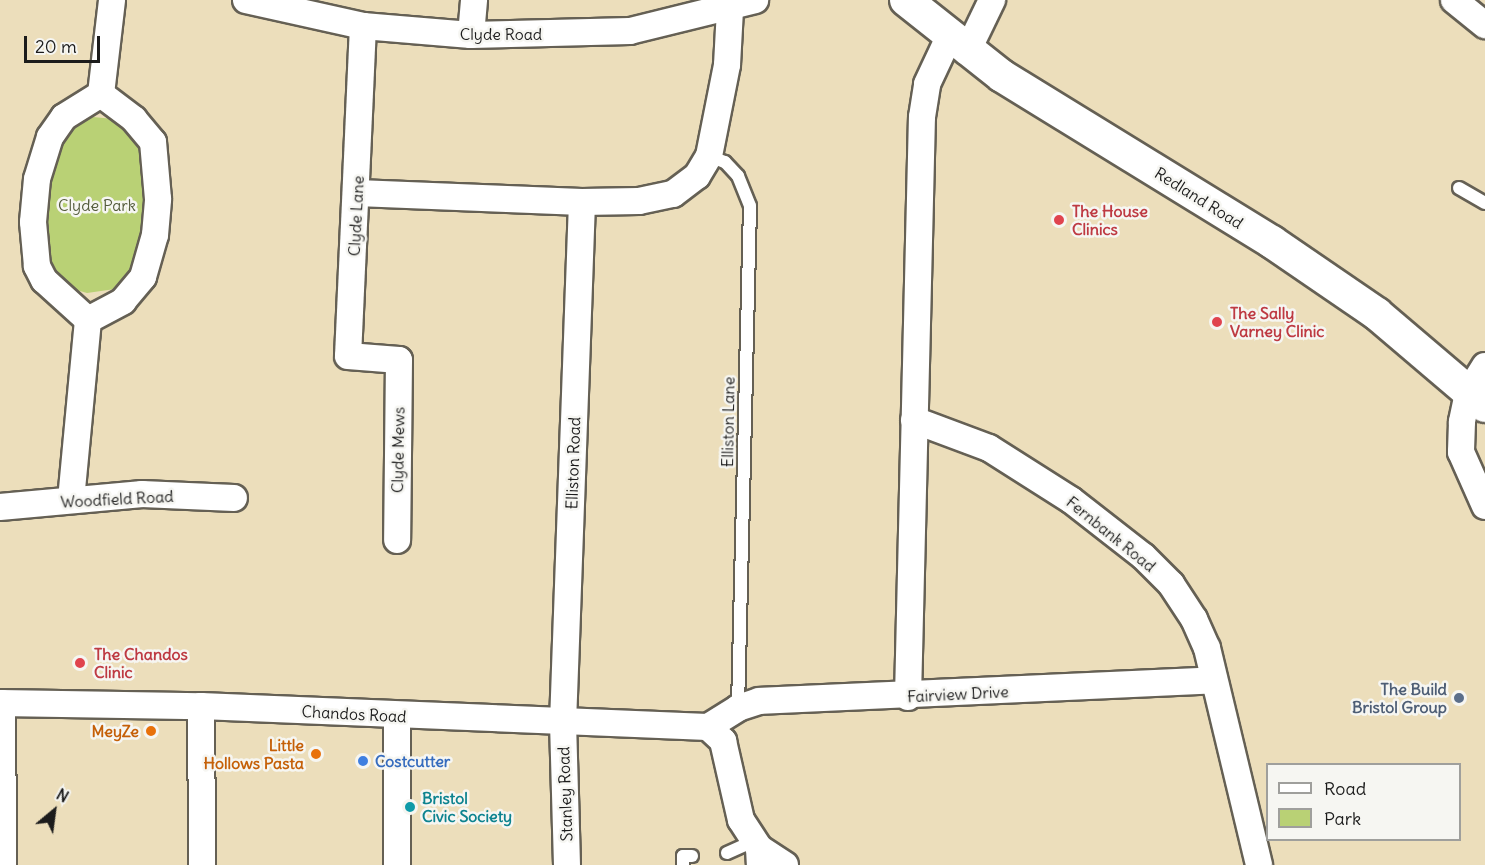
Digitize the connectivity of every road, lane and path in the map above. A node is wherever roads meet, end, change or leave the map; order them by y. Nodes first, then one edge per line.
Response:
1 (112, 0) edge
2 (246, 0) edge
3 (474, 0) edge
4 (755, 0) edge
5 (906, 0) edge
6 (992, 0) edge
7 (1454, 0) edge
8 (730, 9) junction
9 (363, 26) junction
10 (1485, 26) edge
11 (471, 35) junction
12 (958, 44) junction
13 (101, 94) junction
14 (708, 156) junction
15 (1459, 188) dead end
16 (357, 194) junction
17 (582, 202) junction
18 (1485, 203) edge
19 (88, 320) junction
20 (399, 360) joint
21 (1485, 366) edge
22 (1477, 399) edge
23 (914, 420) junction
24 (234, 498) dead end
25 (71, 500) junction
26 (1485, 506) edge
27 (0, 507) edge
28 (397, 540) dead end
29 (1214, 680) junction
30 (908, 697) junction
31 (1, 703) edge
32 (201, 706) junction
33 (738, 708) junction
34 (397, 716) junction
35 (563, 723) junction
36 (708, 727) junction
37 (758, 851) edge
38 (727, 853) dead end
39 (693, 856) dead end
40 (3, 865) edge
41 (202, 865) edge
42 (397, 865) edge
43 (567, 865) edge
44 (683, 865) edge
45 (785, 865) edge
46 (1259, 865) edge

1 - 13 street
2 - 9 street, Clyde Road
3 - 11 street
4 - 8 street, Clyde Road
5 - 12 street, Redland Road
6 - 12 street
7 - 10 street
8 - 11 street, Clyde Road
8 - 14 street
9 - 11 street, Clyde Road
9 - 16 street, Clyde Lane
12 - 22 street, Redland Road
12 - 23 street
13 - 19 street
13 - 19 street
14 - 17 street
14 - 33 lane, Elliston Lane
15 - 18 lane
16 - 17 street
16 - 20 street, Clyde Lane
17 - 35 street, Elliston Road
19 - 25 street
20 - 28 street, Clyde Mews
21 - 22 street
22 - 26 street
23 - 29 street, Fernbank Road
23 - 30 street
24 - 25 street, Woodfield Road
25 - 27 street, Woodfield Road
29 - 30 street, Fairview Drive
29 - 46 street, Fernbank Road
30 - 33 street, Fairview Drive
31 - 32 street, Chandos Road
31 - 40 street
32 - 34 street, Chandos Road
32 - 41 street
33 - 36 street, Fairview Drive
34 - 35 street, Chandos Road
34 - 42 street
35 - 36 street, Chandos Road
35 - 43 street, Stanley Road
36 - 37 street
37 - 38 lane
37 - 45 street
39 - 44 lane

